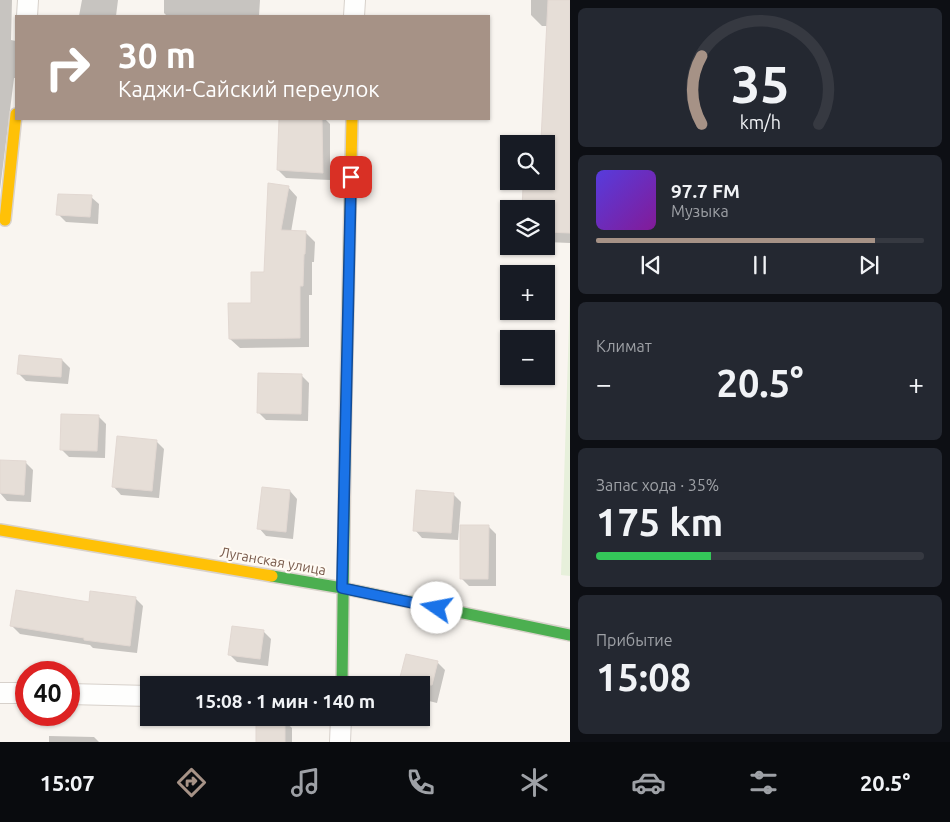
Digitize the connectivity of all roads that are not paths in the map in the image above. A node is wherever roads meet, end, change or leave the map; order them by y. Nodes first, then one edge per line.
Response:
1 (28, 0) edge
2 (355, 0) edge
3 (27, 15) edge
4 (354, 15) edge
5 (15, 120) edge
6 (352, 120) edge
7 (5, 220) dead end
8 (0, 530) edge
9 (342, 588) junction
10 (570, 635) edge
11 (342, 676) edge
12 (0, 693) edge
13 (15, 693) edge
14 (80, 694) edge
15 (140, 696) edge
16 (341, 726) edge
17 (340, 742) edge

1 - 3 street
2 - 4 street
5 - 7 street
6 - 9 street
8 - 9 street, Луганская улица
9 - 10 street, Луганская улица
9 - 11 street
12 - 13 street
14 - 15 street
16 - 17 street

